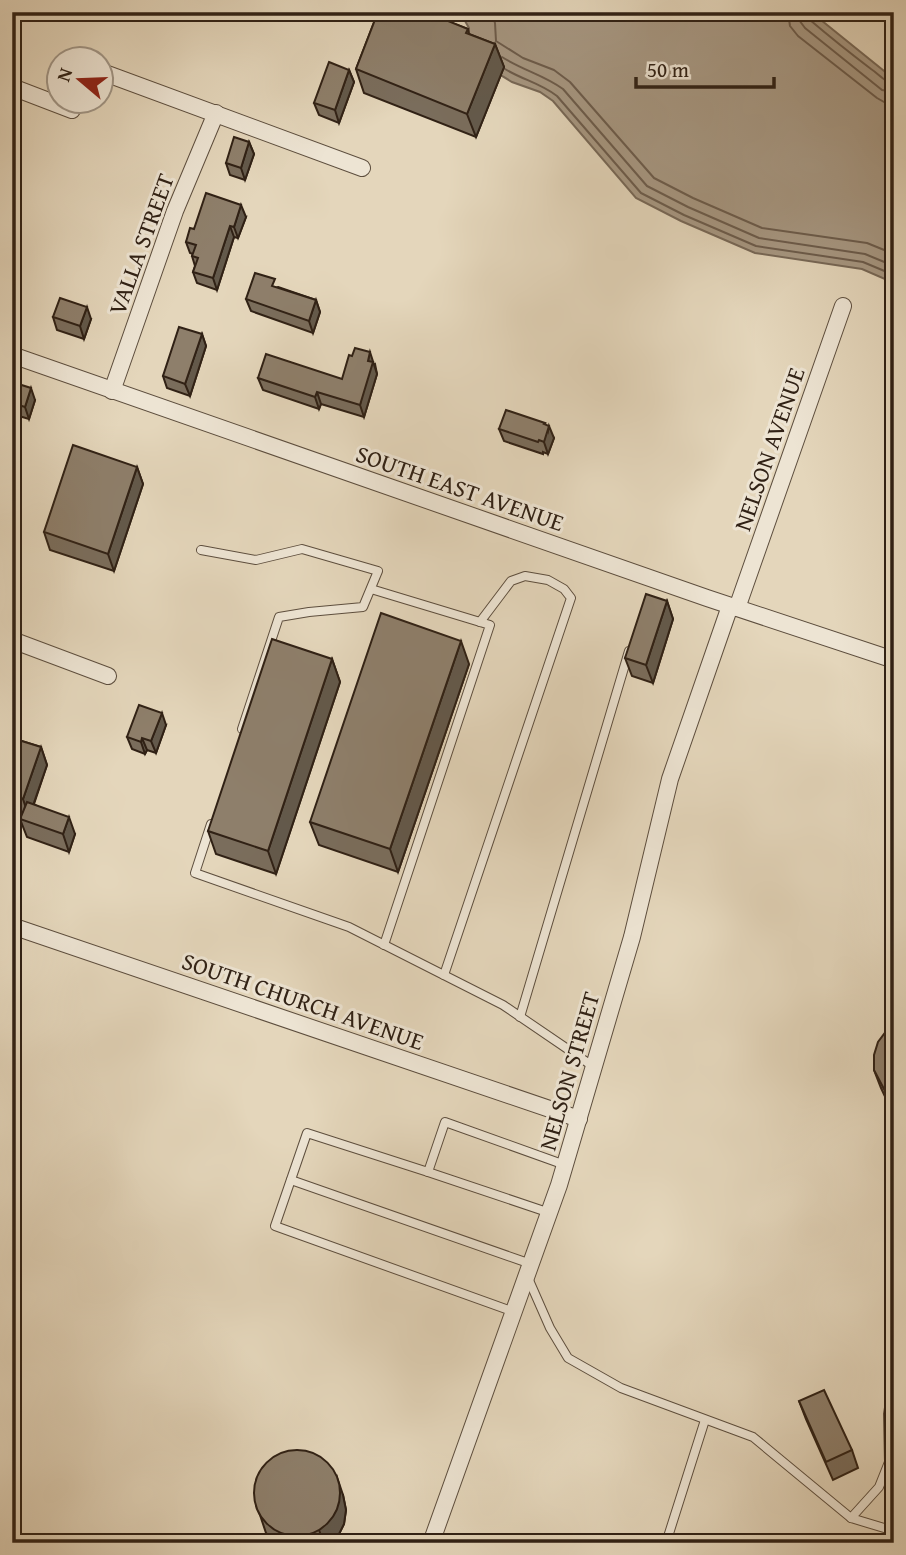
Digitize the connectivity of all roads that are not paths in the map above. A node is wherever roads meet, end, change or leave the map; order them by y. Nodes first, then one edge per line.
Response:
1 (116, 77) edge
2 (12, 87) edge
3 (46, 97) edge
4 (216, 113) junction
5 (362, 168) dead end
6 (843, 306) dead end
7 (12, 355) edge
8 (112, 391) junction
9 (201, 550) dead end
10 (371, 589) junction
11 (734, 607) junction
12 (480, 622) junction
13 (12, 640) edge
14 (630, 646) edge
15 (893, 659) edge
16 (108, 676) dead end
17 (241, 732) edge
18 (216, 809) edge
19 (12, 926) edge
20 (384, 945) junction
21 (444, 975) junction
22 (520, 1017) junction
23 (594, 1067) junction
24 (579, 1119) junction
25 (565, 1164) junction
26 (428, 1172) junction
27 (291, 1180) junction
28 (550, 1213) junction
29 (529, 1270) junction
30 (514, 1312) junction
31 (894, 1376) edge
32 (892, 1402) edge
33 (705, 1420) junction
34 (851, 1518) junction
35 (894, 1531) edge
36 (431, 1543) edge
37 (666, 1543) edge

1 - 4 street
2 - 3 street
4 - 5 street
4 - 8 street, VALLA STREET
6 - 11 street, NELSON AVENUE
7 - 8 street, SOUTH EAST AVENUE
8 - 11 street, SOUTH EAST AVENUE
9 - 10 lane
10 - 12 lane
10 - 17 lane
11 - 15 street, SOUTH EAST AVENUE
11 - 23 street, NELSON STREET
12 - 20 lane
12 - 21 lane
13 - 16 street
14 - 22 lane
18 - 20 lane
19 - 24 street, SOUTH CHURCH AVENUE
20 - 21 lane
21 - 22 lane
22 - 23 lane
23 - 24 street, NELSON STREET
24 - 25 street, NELSON STREET
25 - 26 lane
25 - 28 street, NELSON STREET
26 - 27 lane
26 - 28 lane
27 - 29 lane
27 - 30 lane
28 - 29 street, NELSON STREET
29 - 30 street, NELSON STREET
29 - 33 lane
30 - 36 street, NELSON STREET
31 - 32 lane
32 - 34 lane
33 - 34 lane
33 - 37 lane
34 - 35 lane

